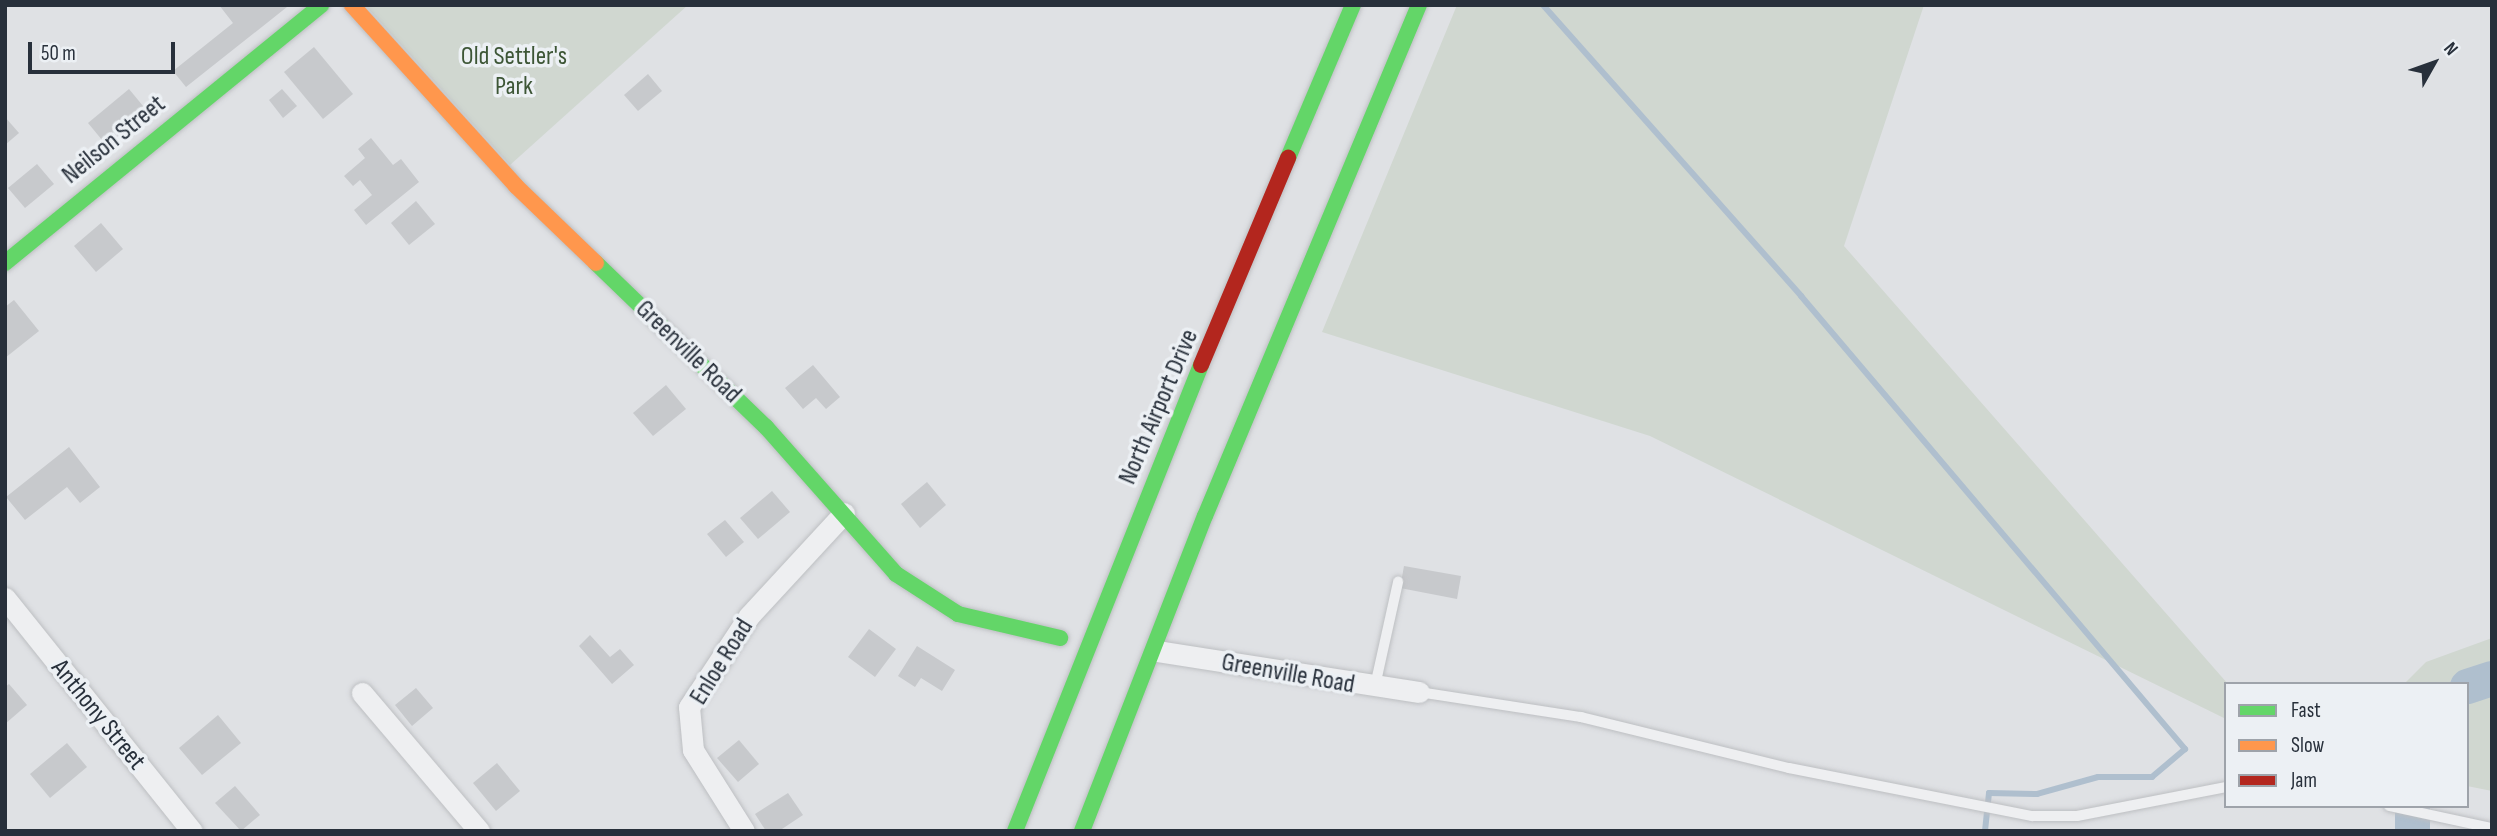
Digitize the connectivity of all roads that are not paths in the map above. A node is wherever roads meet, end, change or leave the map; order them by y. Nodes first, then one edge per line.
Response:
1 (321, 5) edge
2 (352, 5) edge
3 (1353, 5) edge
4 (1419, 5) edge
5 (9, 252) edge
6 (844, 513) junction
7 (1398, 582) dead end
8 (5, 598) edge
9 (1060, 638) dead end
10 (1157, 652) junction
11 (1374, 688) junction
12 (1419, 692) joint
13 (362, 693) dead end
14 (2224, 787) edge
15 (2397, 808) edge
16 (2492, 828) edge
17 (192, 831) edge
18 (478, 831) edge
19 (744, 831) edge
20 (1016, 831) edge
21 (1082, 831) edge

1 - 5 main road, Neilson Street
2 - 6 main road, Greenville Road
3 - 20 main road, North Airport Drive
4 - 10 main road
6 - 9 main road, Greenville Road
6 - 19 street, Enloe Road
7 - 11 lane
8 - 17 street, Anthony Street
10 - 11 street, Greenville Road
10 - 21 main road
11 - 12 street, Greenville Road
12 - 14 lane
13 - 18 street
15 - 16 lane

